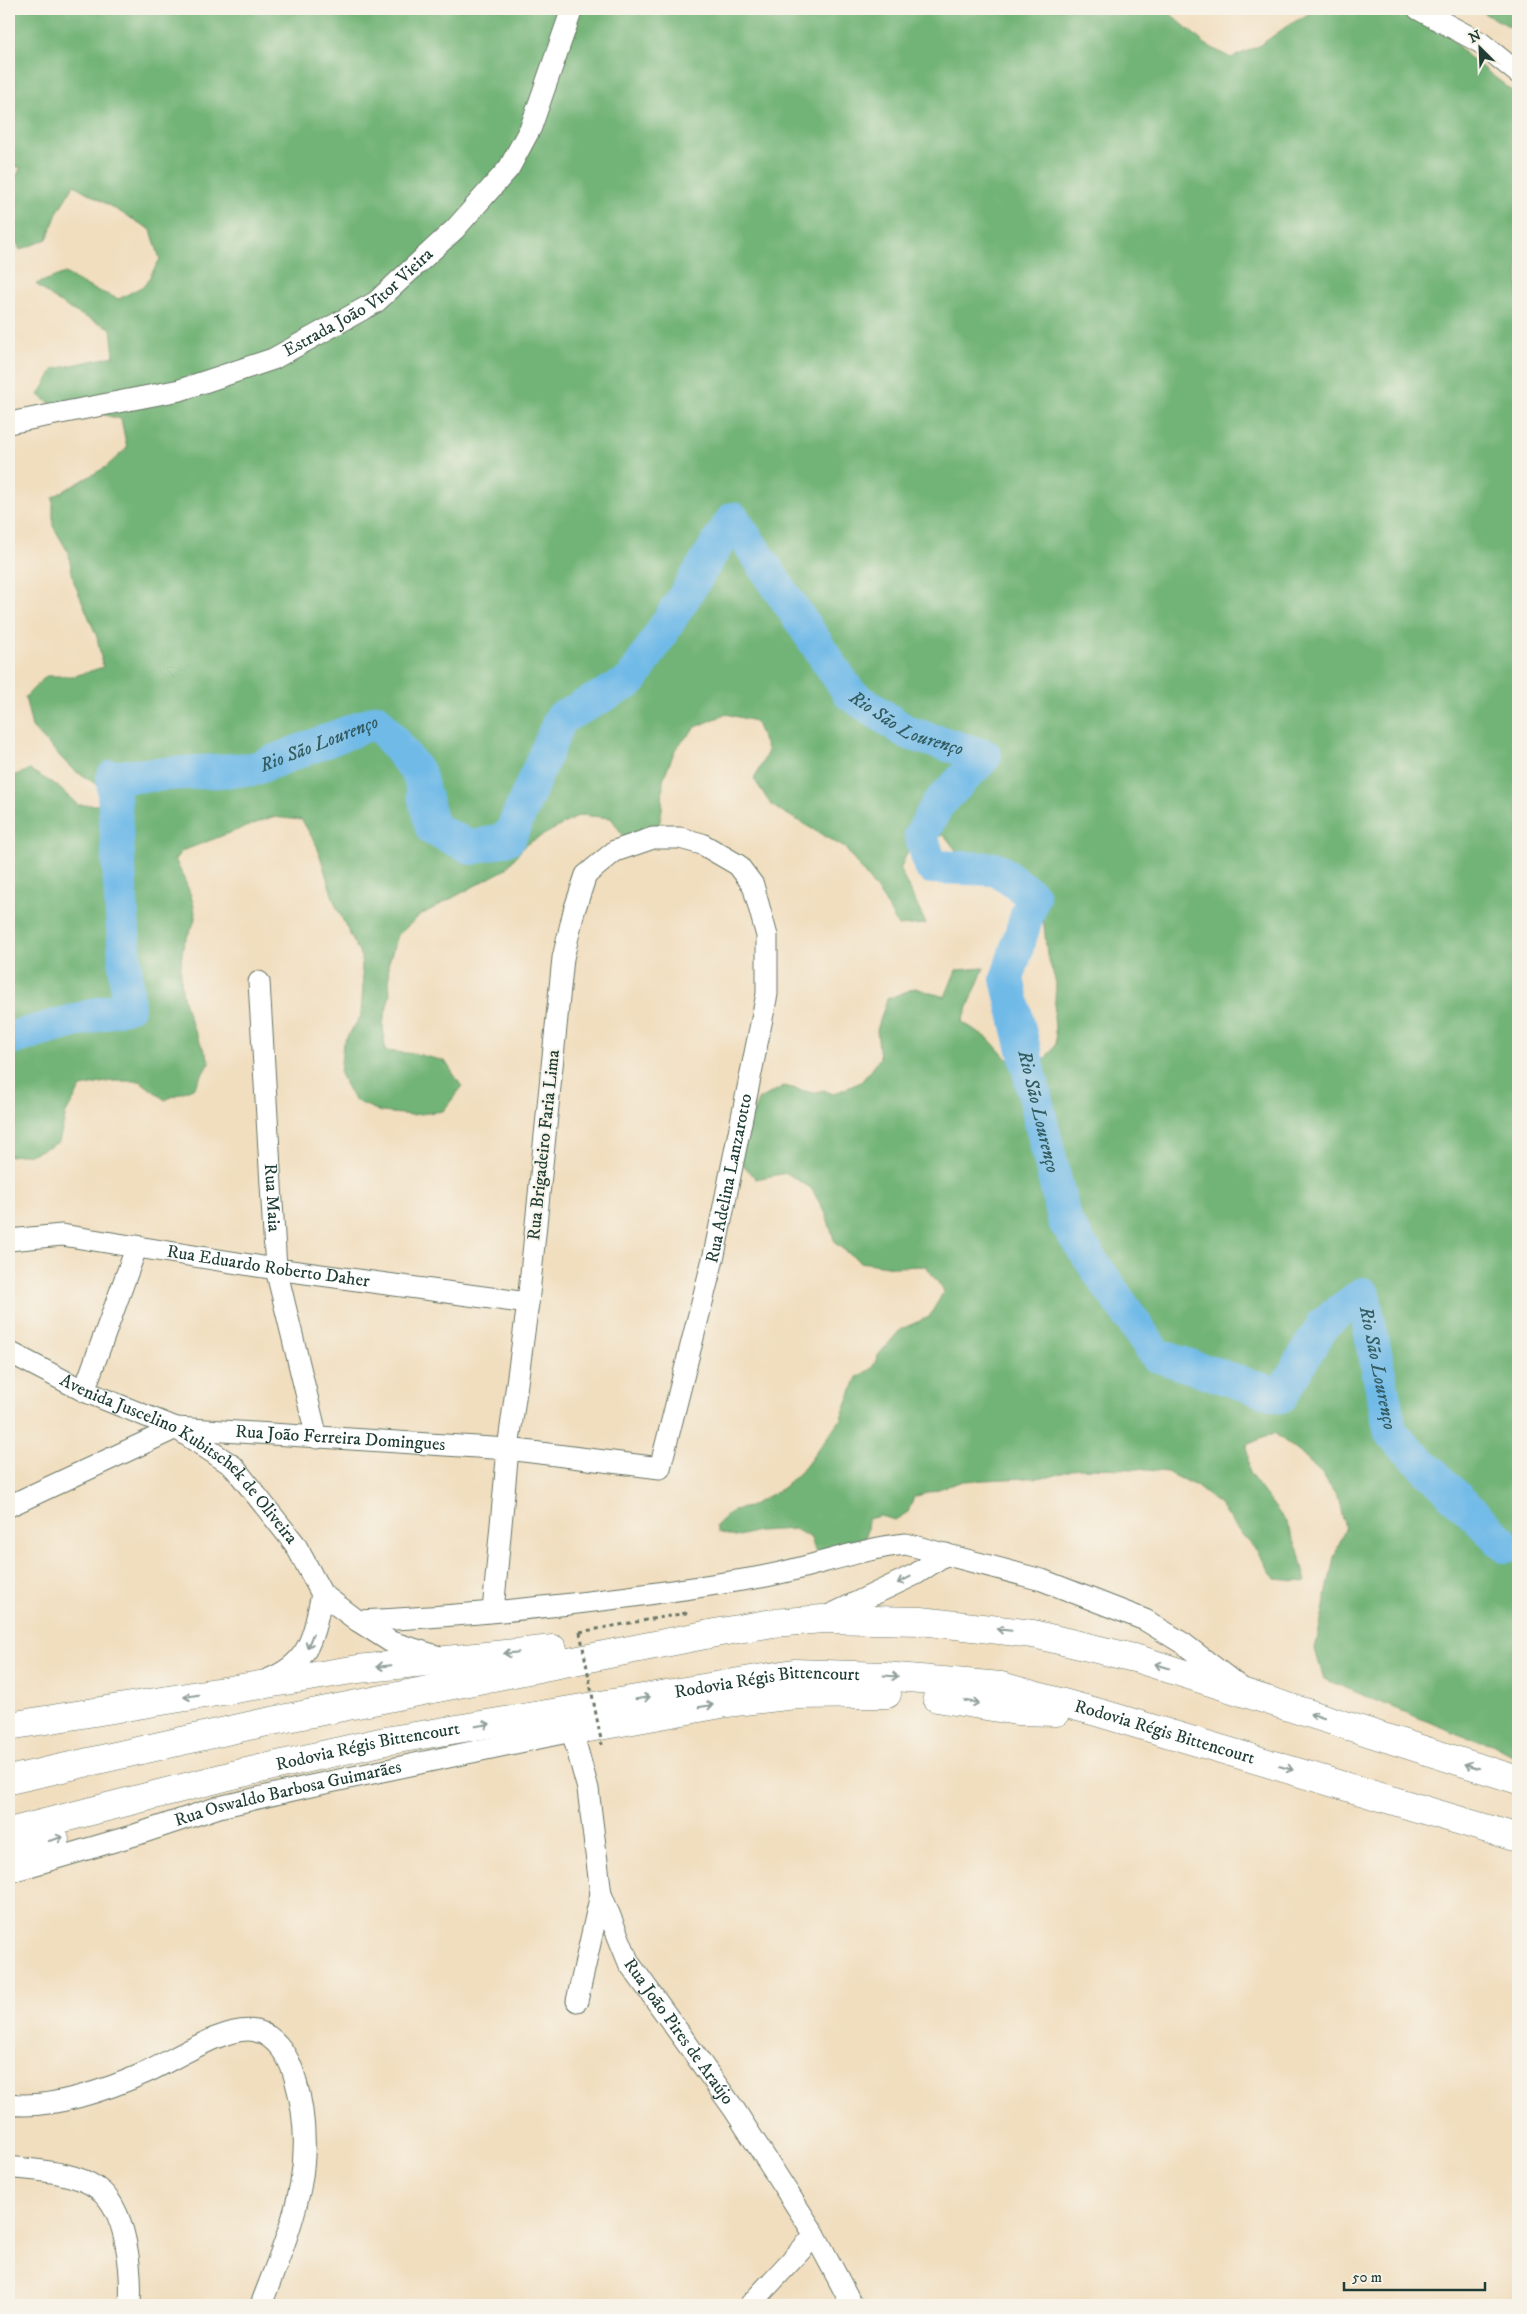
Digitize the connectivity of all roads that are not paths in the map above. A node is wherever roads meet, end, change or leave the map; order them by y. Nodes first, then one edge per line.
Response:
1 (572, 9) edge
2 (1418, 9) edge
3 (1518, 73) edge
4 (9, 423) edge
5 (753, 885) joint
6 (259, 982) dead end
7 (9, 1240) edge
8 (137, 1246) junction
9 (276, 1269) junction
10 (528, 1303) junction
11 (9, 1352) edge
12 (84, 1391) junction
13 (176, 1428) junction
14 (317, 1438) junction
15 (508, 1449) junction
16 (659, 1468) joint
17 (9, 1506) edge
18 (946, 1554) junction
19 (322, 1594) junction
20 (493, 1611) junction
21 (823, 1619) junction
22 (358, 1621) junction
23 (716, 1633) junction
24 (450, 1660) junction
25 (239, 1688) junction
26 (1247, 1692) junction
27 (103, 1709) junction
28 (1100, 1713) junction
29 (9, 1726) edge
30 (572, 1731) junction
31 (9, 1740) edge
32 (233, 1775) junction
33 (9, 1780) edge
34 (1518, 1780) edge
35 (9, 1832) edge
36 (1518, 1838) edge
37 (9, 1852) edge
38 (9, 1872) edge
39 (601, 1894) junction
40 (577, 2000) dead end
41 (9, 2104) edge
42 (9, 2167) edge
43 (816, 2235) junction
44 (130, 2305) edge
45 (261, 2305) edge
46 (750, 2305) edge
47 (852, 2305) edge

1 - 4 street, Estrada João Vitor Vieira
2 - 3 street
5 - 10 street, Rua Brigadeiro Faria Lima
5 - 16 street, Rua Adelina Lanzarotto
6 - 9 street, Rua Maia
7 - 8 street, Rua Eduardo Roberto Daher
8 - 9 street, Rua Eduardo Roberto Daher
8 - 12 street
9 - 10 street, Rua Eduardo Roberto Daher
9 - 14 street, Rua Maia
10 - 15 street, Rua Brigadeiro Faria Lima
11 - 12 street, Avenida Juscelino Kubitschek de Oliveira
12 - 13 street, Avenida Juscelino Kubitschek de Oliveira
13 - 14 street, Rua João Ferreira Domingues
13 - 17 street, Rua João Ferreira Domingues
13 - 19 street, Avenida Juscelino Kubitschek de Oliveira
14 - 15 street, Rua João Ferreira Domingues
15 - 16 street, Rua João Ferreira Domingues
15 - 20 street, Rua Brigadeiro Faria Lima
18 - 20 street
18 -> 21 street
18 - 26 street
19 - 22 street, Avenida Juscelino Kubitschek de Oliveira
19 -> 25 street
20 - 22 street
21 - 23 highway
26 -> 21 highway
22 - 24 street, Avenida Juscelino Kubitschek de Oliveira
23 -> 24 highway
23 - 33 highway
24 -> 25 highway
25 -> 27 highway
34 -> 26 highway
27 - 29 highway
27 - 31 highway
30 -> 28 highway
32 -> 28 highway, Rodovia Régis Bittencourt
28 -> 36 highway, Rodovia Régis Bittencourt
30 - 38 street, Rua Oswaldo Barbosa Guimarães
30 - 39 street, Rua João Pires de Araújo
32 - 35 highway, Rodovia Régis Bittencourt
37 -> 32 highway
39 - 40 street
39 - 43 street, Rua João Pires de Araújo
41 - 45 street
42 - 44 street
43 - 46 street
43 - 47 street, Rua João Pires de Araújo

